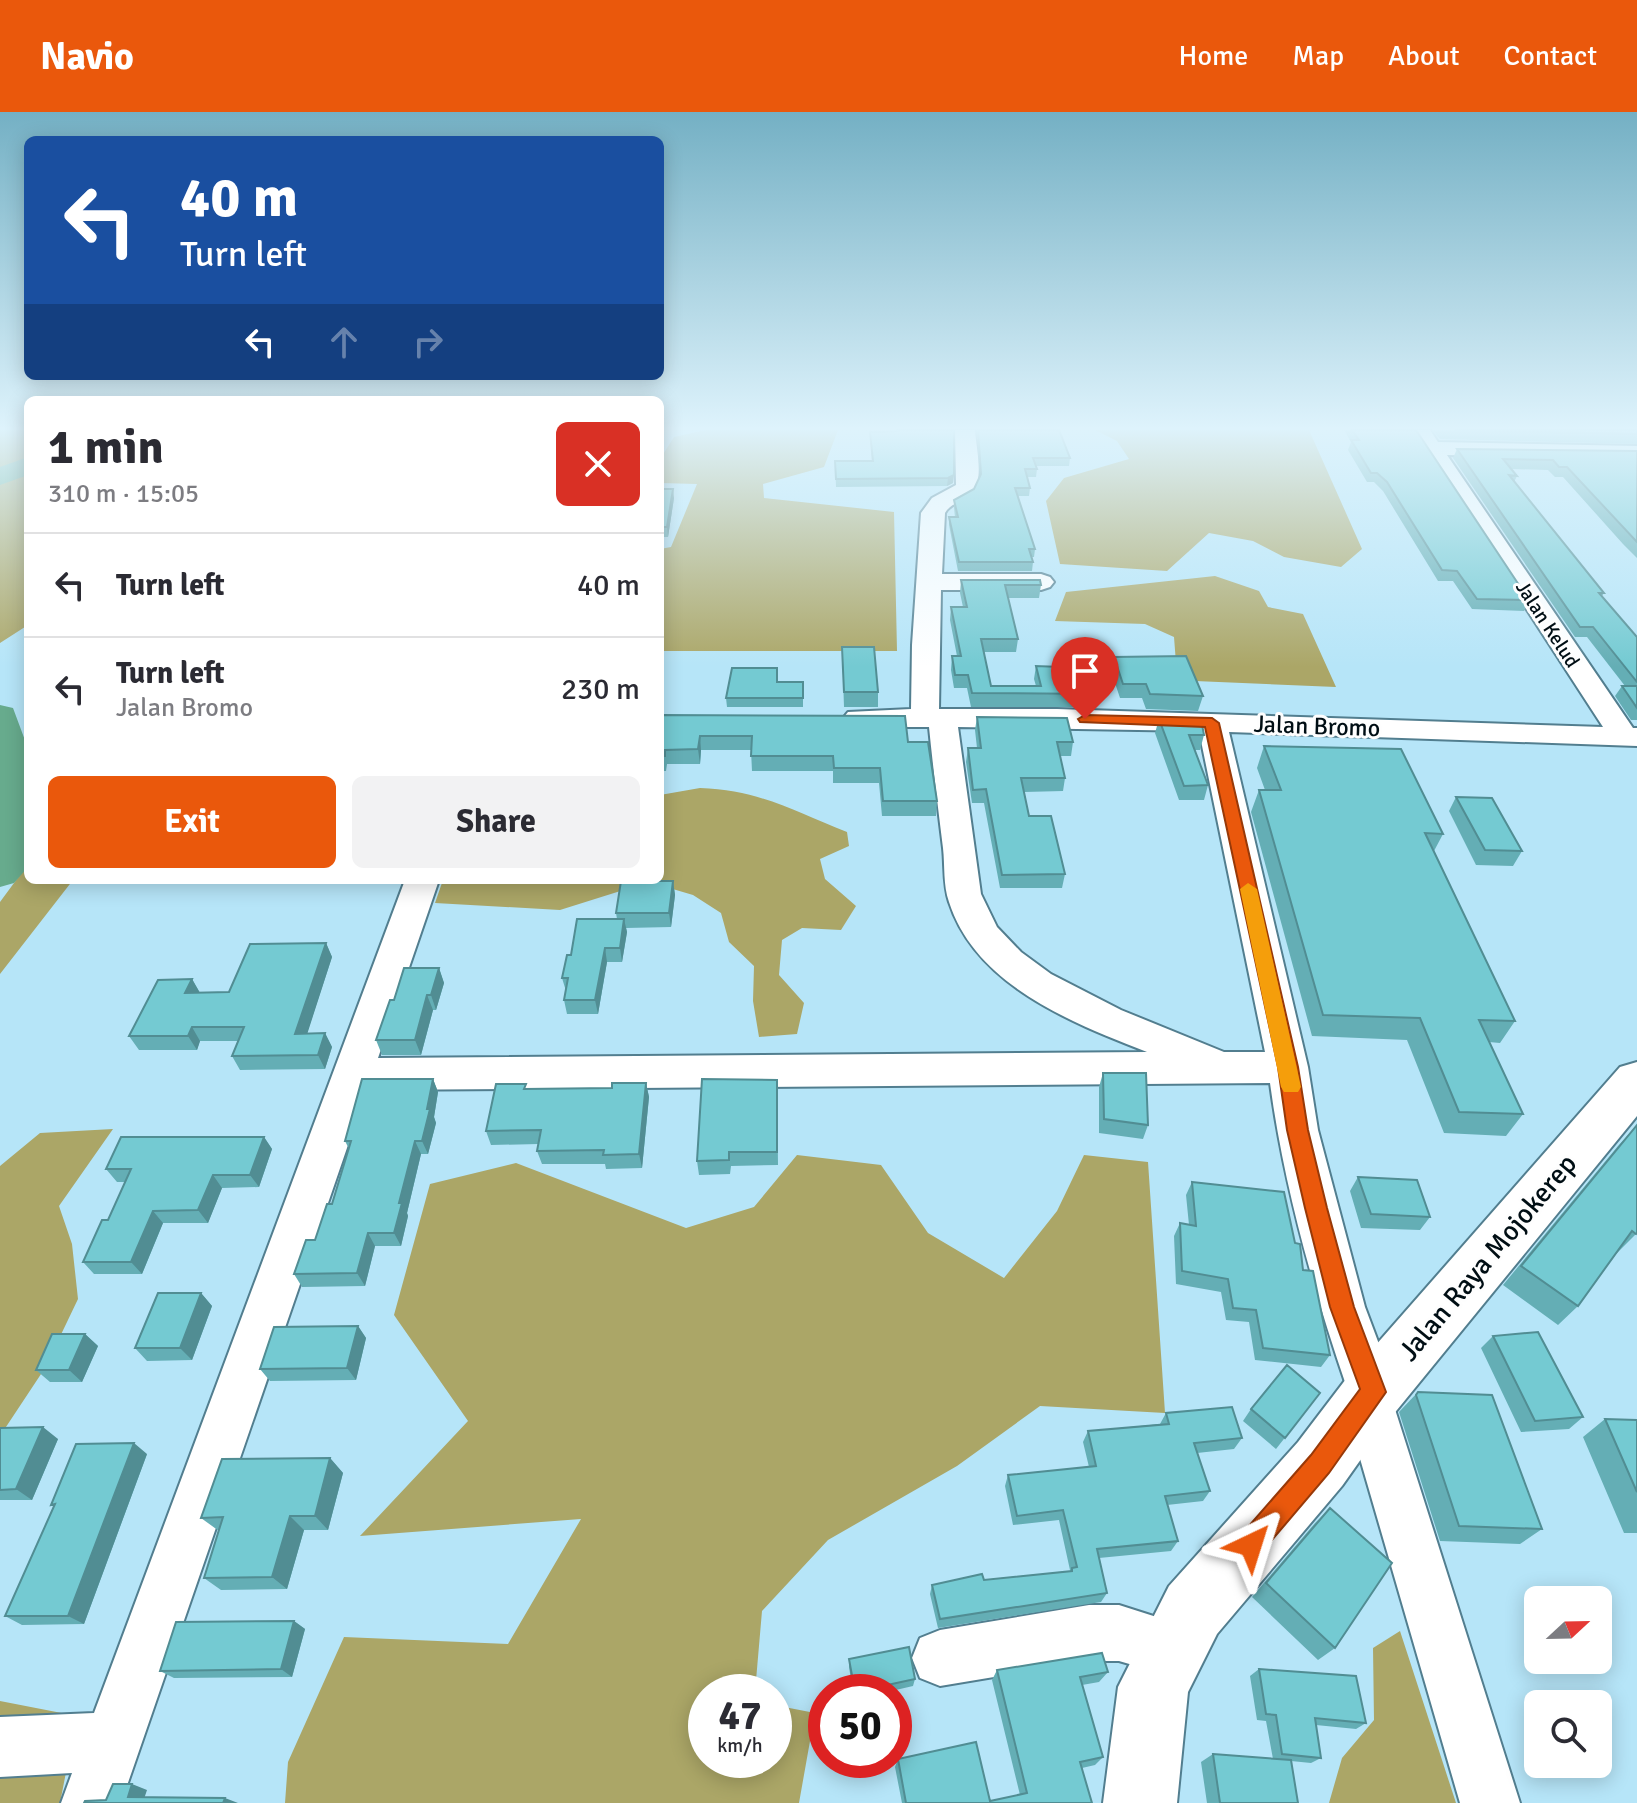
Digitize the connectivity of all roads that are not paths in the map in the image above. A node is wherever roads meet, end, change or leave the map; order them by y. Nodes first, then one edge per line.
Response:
1 (935, 509) edge
2 (1474, 509) edge
3 (928, 582) junction
4 (1041, 582) edge
5 (836, 718) edge
6 (934, 719) junction
7 (1212, 723) junction
8 (1630, 736) edge
9 (421, 884) edge
10 (1288, 1067) junction
11 (1225, 1068) junction
12 (355, 1074) junction
13 (1637, 1081) edge
14 (1370, 1396) junction
15 (1171, 1648) junction
16 (940, 1658) dead end
17 (113, 1742) junction
18 (0, 1747) edge
19 (91, 1803) edge
20 (1140, 1803) edge
21 (1490, 1803) edge

1 - 3 street
2 - 8 street, Jalan Kelud
3 - 4 street
3 - 6 street
5 - 6 street, Jalan Bromo
6 - 7 street, Jalan Bromo
6 - 11 street
7 - 8 street, Jalan Bromo
7 - 10 street
9 - 12 street
10 - 11 street
10 - 14 street
11 - 12 street
12 - 17 street
13 - 14 main road, Jalan Raya Mojokerep
14 - 15 main road, Jalan Raya Mojokerep
14 - 21 street
15 - 16 street
15 - 20 main road, Jalan Raya Mojokerep
17 - 18 street
17 - 19 street

